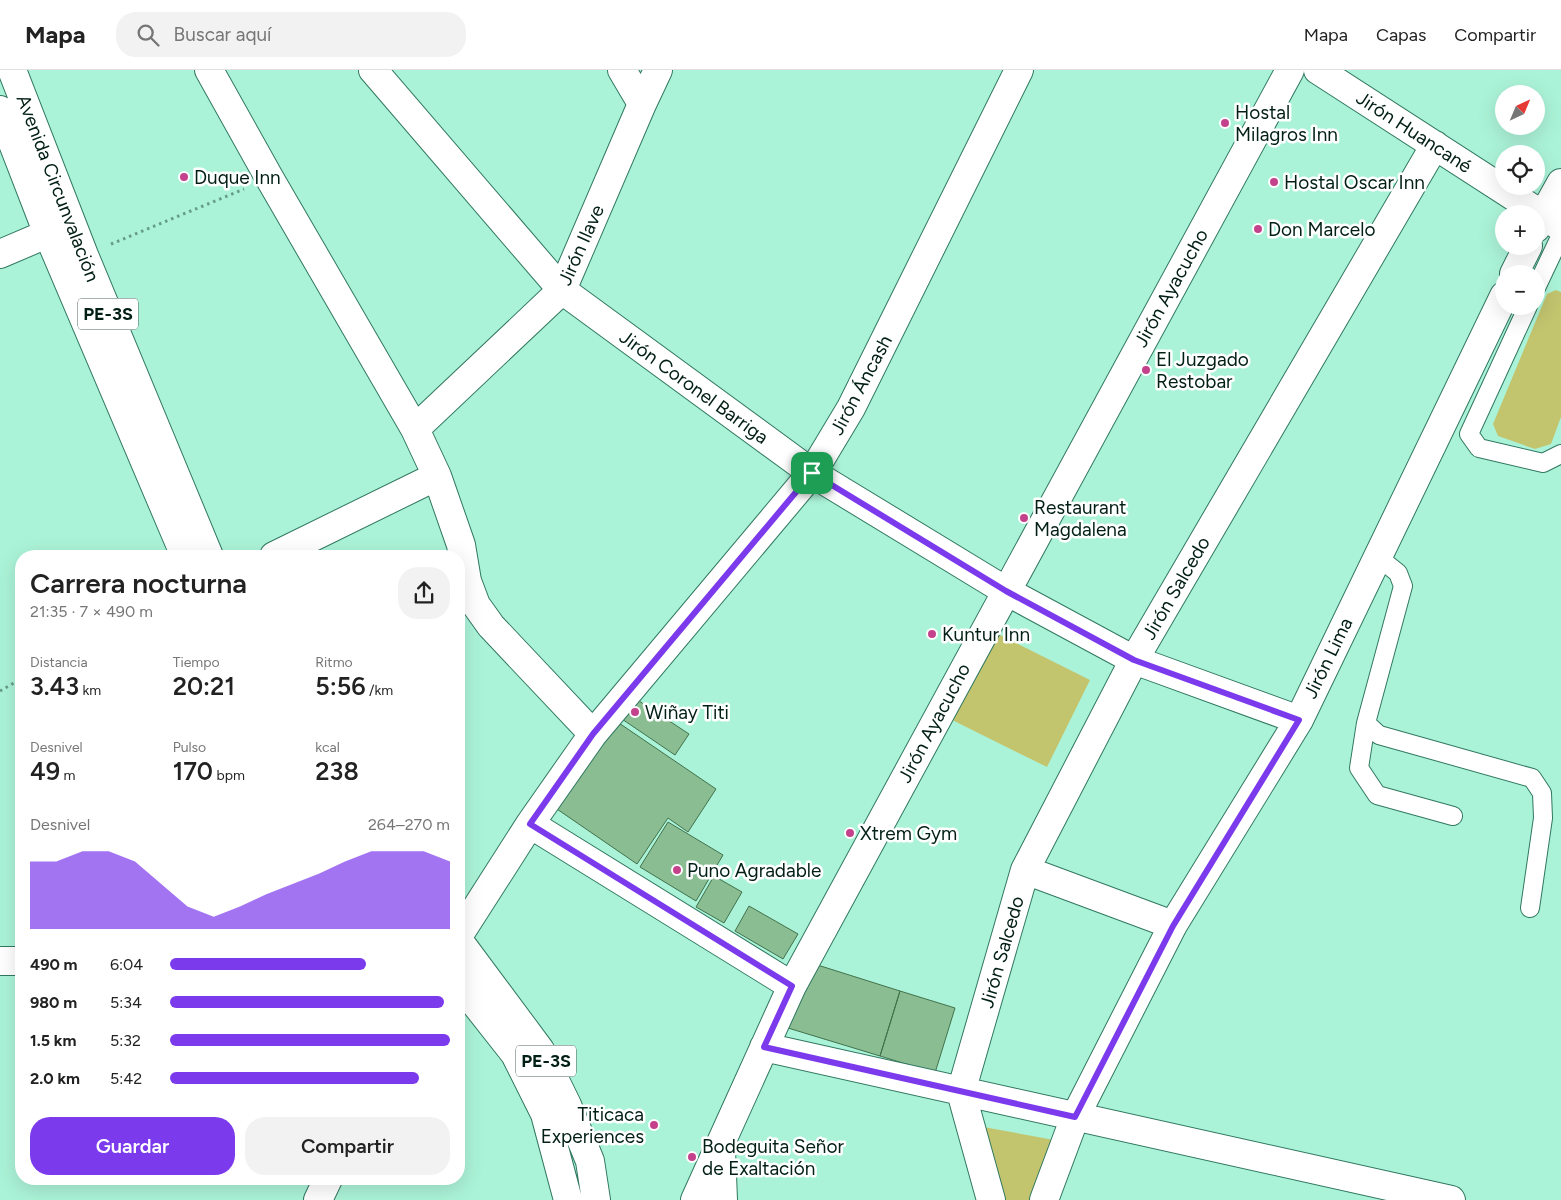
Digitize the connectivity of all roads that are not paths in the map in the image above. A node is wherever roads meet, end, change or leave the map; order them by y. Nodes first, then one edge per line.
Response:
1 (12, 70) edge
2 (209, 70) edge
3 (373, 70) edge
4 (622, 70) edge
5 (658, 70) edge
6 (1019, 70) edge
7 (1290, 70) edge
8 (1318, 70) edge
9 (642, 104) junction
10 (0, 110) edge
11 (1435, 145) junction
12 (1561, 182) edge
13 (1547, 223) edge
14 (60, 228) junction
15 (1561, 235) edge
16 (0, 254) edge
17 (1553, 272) edge
18 (562, 290) junction
19 (1495, 315) edge
20 (1524, 315) edge
21 (415, 429) junction
22 (1561, 454) edge
23 (812, 473) junction
24 (437, 476) junction
25 (183, 550) edge
26 (206, 550) edge
27 (286, 550) edge
28 (462, 550) edge
29 (1378, 556) junction
30 (465, 569) edge
31 (1006, 591) junction
32 (1134, 660) junction
33 (1299, 720) junction
34 (1366, 723) junction
35 (593, 734) junction
36 (1453, 816) dead end
37 (530, 824) junction
38 (1025, 870) junction
39 (1530, 908) dead end
40 (465, 926) edge
41 (1173, 926) junction
42 (465, 949) edge
43 (792, 986) junction
44 (465, 991) edge
45 (764, 1047) junction
46 (961, 1092) junction
47 (1075, 1117) junction
48 (721, 1144) junction
49 (325, 1185) edge
50 (318, 1200) edge
51 (568, 1200) edge
52 (596, 1200) edge
53 (695, 1200) edge
54 (723, 1200) edge
55 (991, 1200) edge
56 (1044, 1200) edge
57 (1451, 1200) edge

1 - 14 main road, Avenida Circunvalación / PE-3S
2 - 21 main road
3 - 18 main road, Jirón Coronel Barriga
4 - 9 main road
5 - 9 main road, Jirón Ilave
6 - 23 main road, Jirón Áncash
7 - 31 main road, Jirón Ayacucho
8 - 11 main road, Jirón Huancané
9 - 18 main road, Jirón Ilave
10 - 14 main road, Avenida Circunvalación / PE-3S
11 - 13 main road, Jirón Huancané
11 - 32 main road, Jirón Salcedo
12 - 13 main road
14 - 16 main road
14 - 25 main road, Avenida Circunvalación / PE-3S
14 - 26 main road, Avenida Circunvalación / PE-3S
15 - 17 lane
18 - 21 main road, Jirón Ilave
18 - 23 main road, Jirón Coronel Barriga
19 - 29 main road, Jirón Lima
20 - 22 lane
21 - 24 main road
23 - 31 main road, Jirón Coronel Barriga
23 - 35 main road, Jirón Áncash
24 - 27 main road
24 - 28 main road
29 - 33 main road, Jirón Lima
29 - 34 lane
30 - 35 main road
31 - 32 main road, Jirón Coronel Barriga
31 - 43 main road, Jirón Ayacucho
32 - 33 main road, Jirón Coronel Barriga
32 - 38 main road, Jirón Salcedo
33 - 41 main road, Jirón Lima
34 - 36 lane
34 - 39 lane
35 - 37 main road, Jirón Áncash
37 - 40 main road, Jirón Áncash
37 - 43 main road
38 - 41 main road
38 - 46 main road, Jirón Salcedo
41 - 47 main road, Jirón Lima
42 - 52 main road, PE-3S
43 - 45 main road, Jirón Ayacucho
44 - 51 main road, PE-3S
45 - 46 main road
45 - 48 main road, Jirón Ayacucho
46 - 47 main road
46 - 55 main road
47 - 56 main road, Jirón Lima
47 - 57 main road
48 - 53 main road, Jirón Ayacucho
48 - 54 main road
49 - 50 main road

